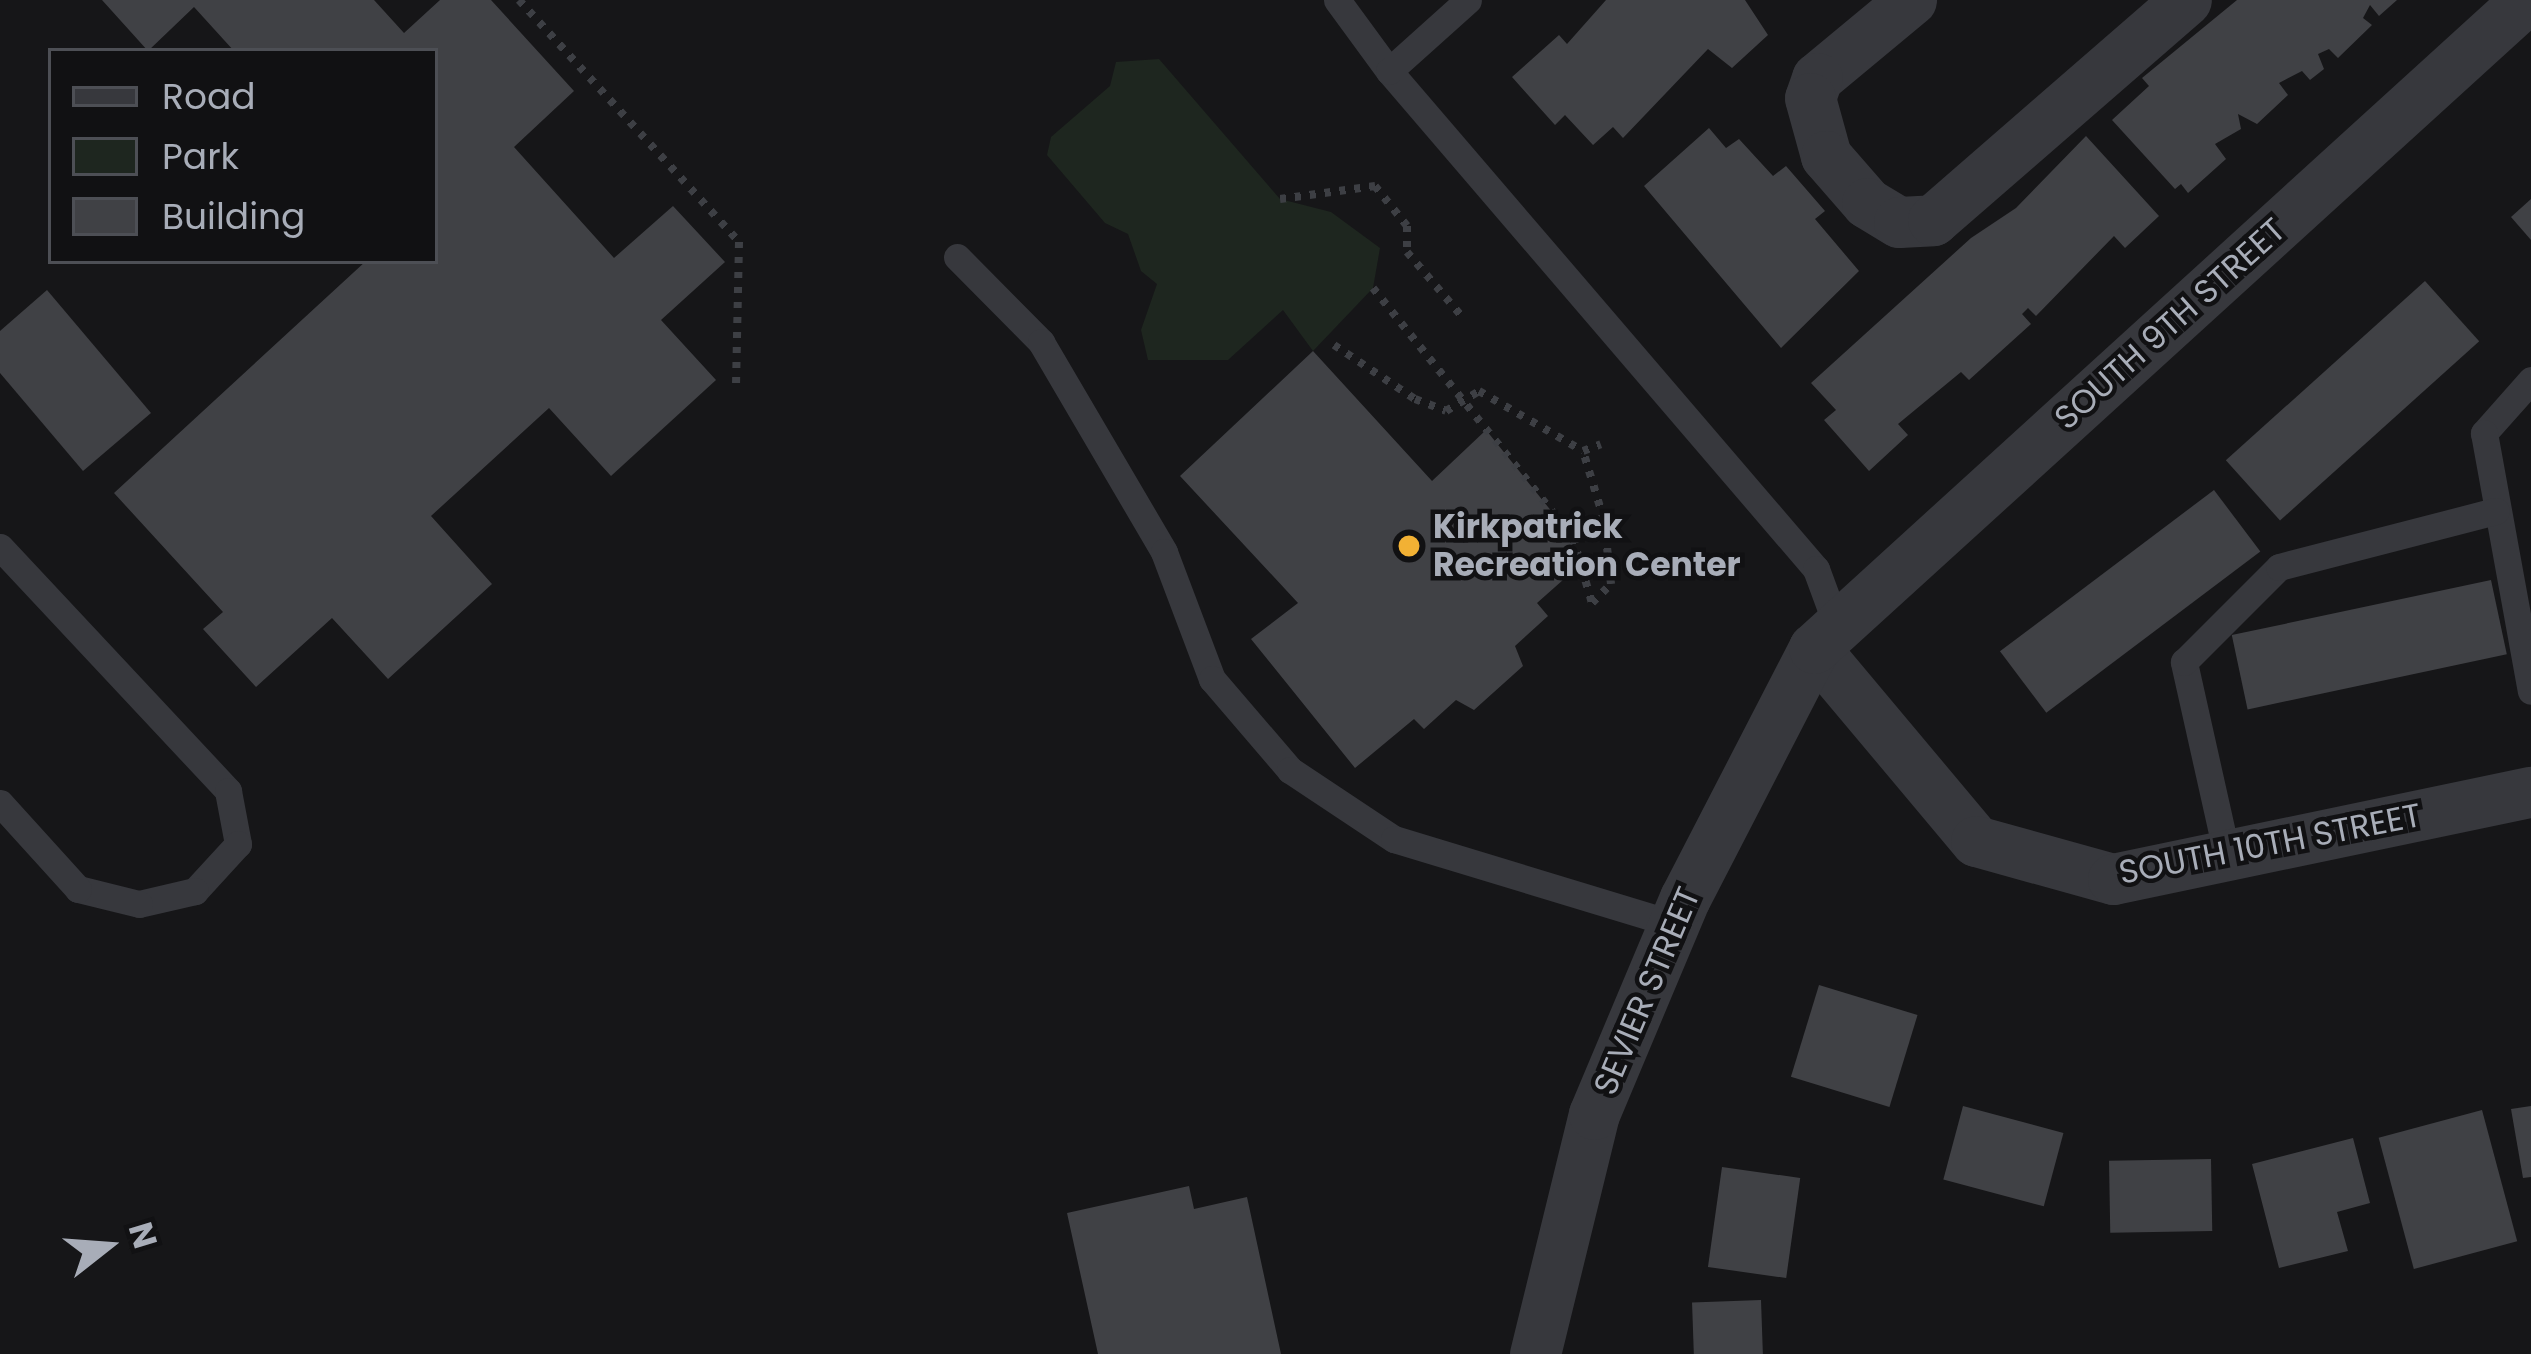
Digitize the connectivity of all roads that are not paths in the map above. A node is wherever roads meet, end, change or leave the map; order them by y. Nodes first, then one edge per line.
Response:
1 (1337, 0) edge
2 (1468, 0) edge
3 (1912, 0) edge
4 (2186, 0) edge
5 (2526, 0) edge
6 (1389, 71) junction
7 (957, 256) dead end
8 (2531, 380) edge
9 (2496, 511) junction
10 (0, 547) edge
11 (1826, 637) junction
12 (2531, 691) edge
13 (2531, 792) edge
14 (0, 803) edge
15 (2228, 855) junction
16 (1675, 924) junction
17 (1535, 1354) edge

1 - 6 lane
2 - 6 lane
3 - 4 street
5 - 11 street, SOUTH 9TH STREET
6 - 11 lane
7 - 16 lane
8 - 9 lane
9 - 12 lane
9 - 15 lane
10 - 14 lane
11 - 15 street, SOUTH 10TH STREET
11 - 16 street, SEVIER STREET
13 - 15 street, SOUTH 10TH STREET
16 - 17 street, SEVIER STREET

